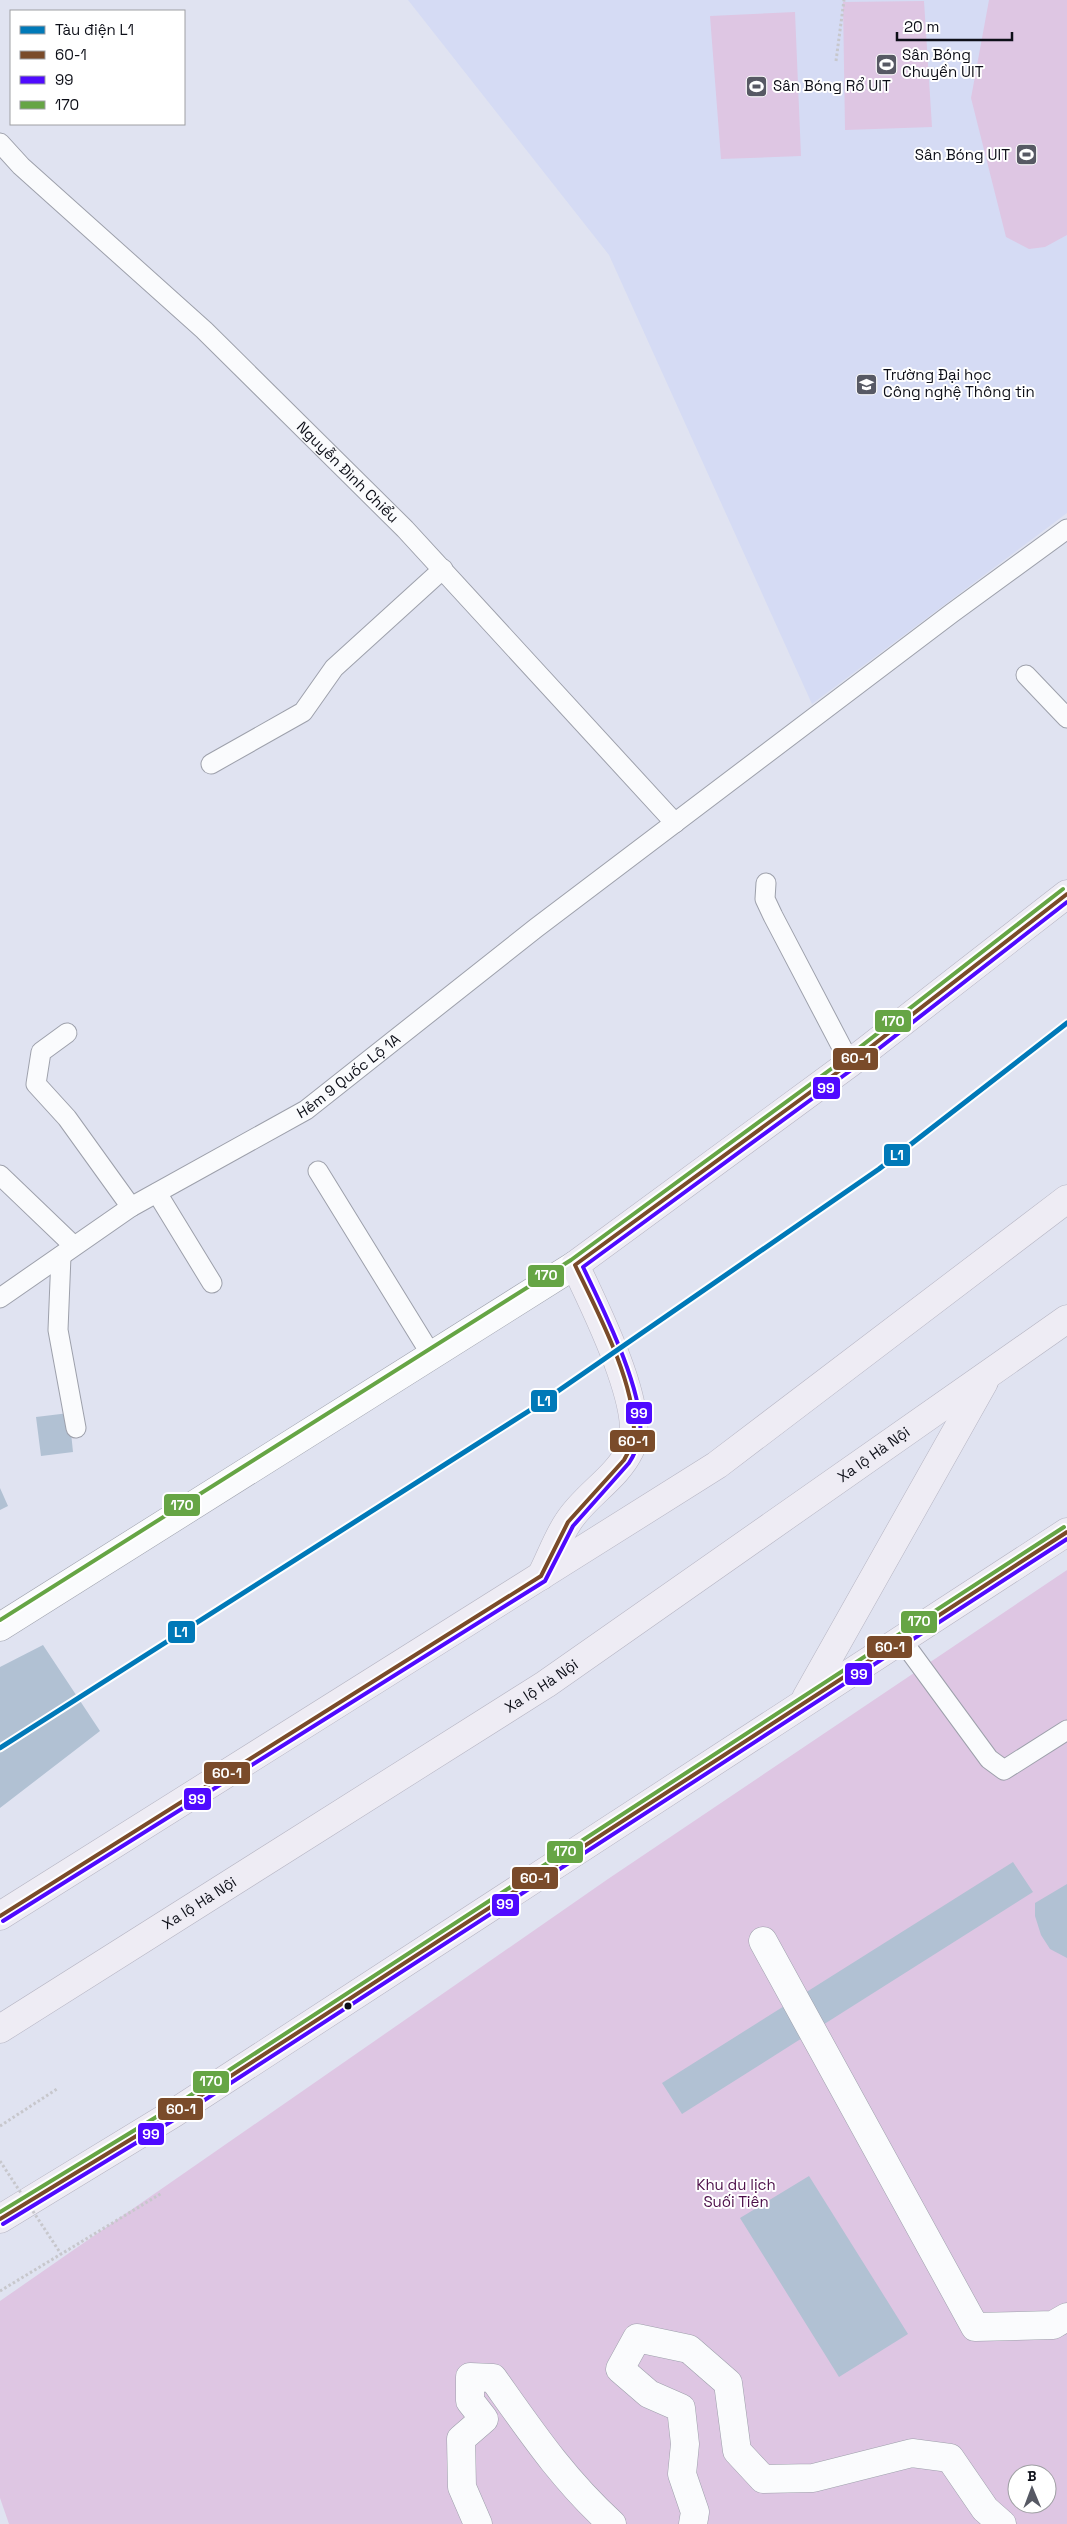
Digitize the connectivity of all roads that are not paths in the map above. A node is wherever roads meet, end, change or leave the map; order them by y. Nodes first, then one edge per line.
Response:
1 (0, 143) edge
2 (1067, 529) edge
3 (443, 569) junction
4 (1026, 675) dead end
5 (1067, 718) edge
6 (212, 764) dead end
7 (675, 823) junction
8 (766, 883) dead end
9 (1067, 894) edge
10 (67, 1033) dead end
11 (850, 1063) junction
12 (318, 1171) dead end
13 (0, 1175) edge
14 (156, 1193) junction
15 (1067, 1199) edge
16 (131, 1207) junction
17 (67, 1251) junction
18 (574, 1264) junction
19 (212, 1283) dead end
20 (0, 1298) edge
21 (1067, 1319) edge
22 (432, 1356) junction
23 (988, 1376) junction
24 (76, 1428) dead end
25 (1065, 1537) edge
26 (541, 1576) junction
27 (0, 1627) edge
28 (901, 1639) junction
29 (804, 1701) junction
30 (1067, 1730) edge
31 (0, 1916) edge
32 (763, 1940) dead end
33 (0, 2029) edge
34 (0, 2219) edge
35 (1067, 2317) edge
36 (478, 2524) edge
37 (612, 2524) edge
38 (693, 2524) edge
39 (1002, 2524) edge

1 - 3 lane, Nguyễn Đình Chiểu
2 - 7 lane, Hẻm 9 Quốc Lộ 1A
3 - 6 lane
3 - 7 lane, Nguyễn Đình Chiểu
4 - 5 lane
7 - 14 lane, Hẻm 9 Quốc Lộ 1A
8 - 11 lane
9 - 11 highway
10 - 16 lane
11 - 18 highway
12 - 22 lane
13 - 17 lane
14 - 16 lane, Hẻm 9 Quốc Lộ 1A
14 - 19 lane
15 - 26 highway
16 - 17 lane, Hẻm 9 Quốc Lộ 1A
17 - 20 lane, Hẻm 9 Quốc Lộ 1A
17 - 24 lane
18 - 22 street
18 - 26 highway
21 - 23 highway, Xa lộ Hà Nội
22 - 27 street
23 - 29 highway
23 - 33 highway, Xa lộ Hà Nội
25 - 28 highway
26 - 31 highway
28 - 29 highway
28 - 30 lane
29 - 34 highway
32 - 35 street
36 - 37 street
38 - 39 street

